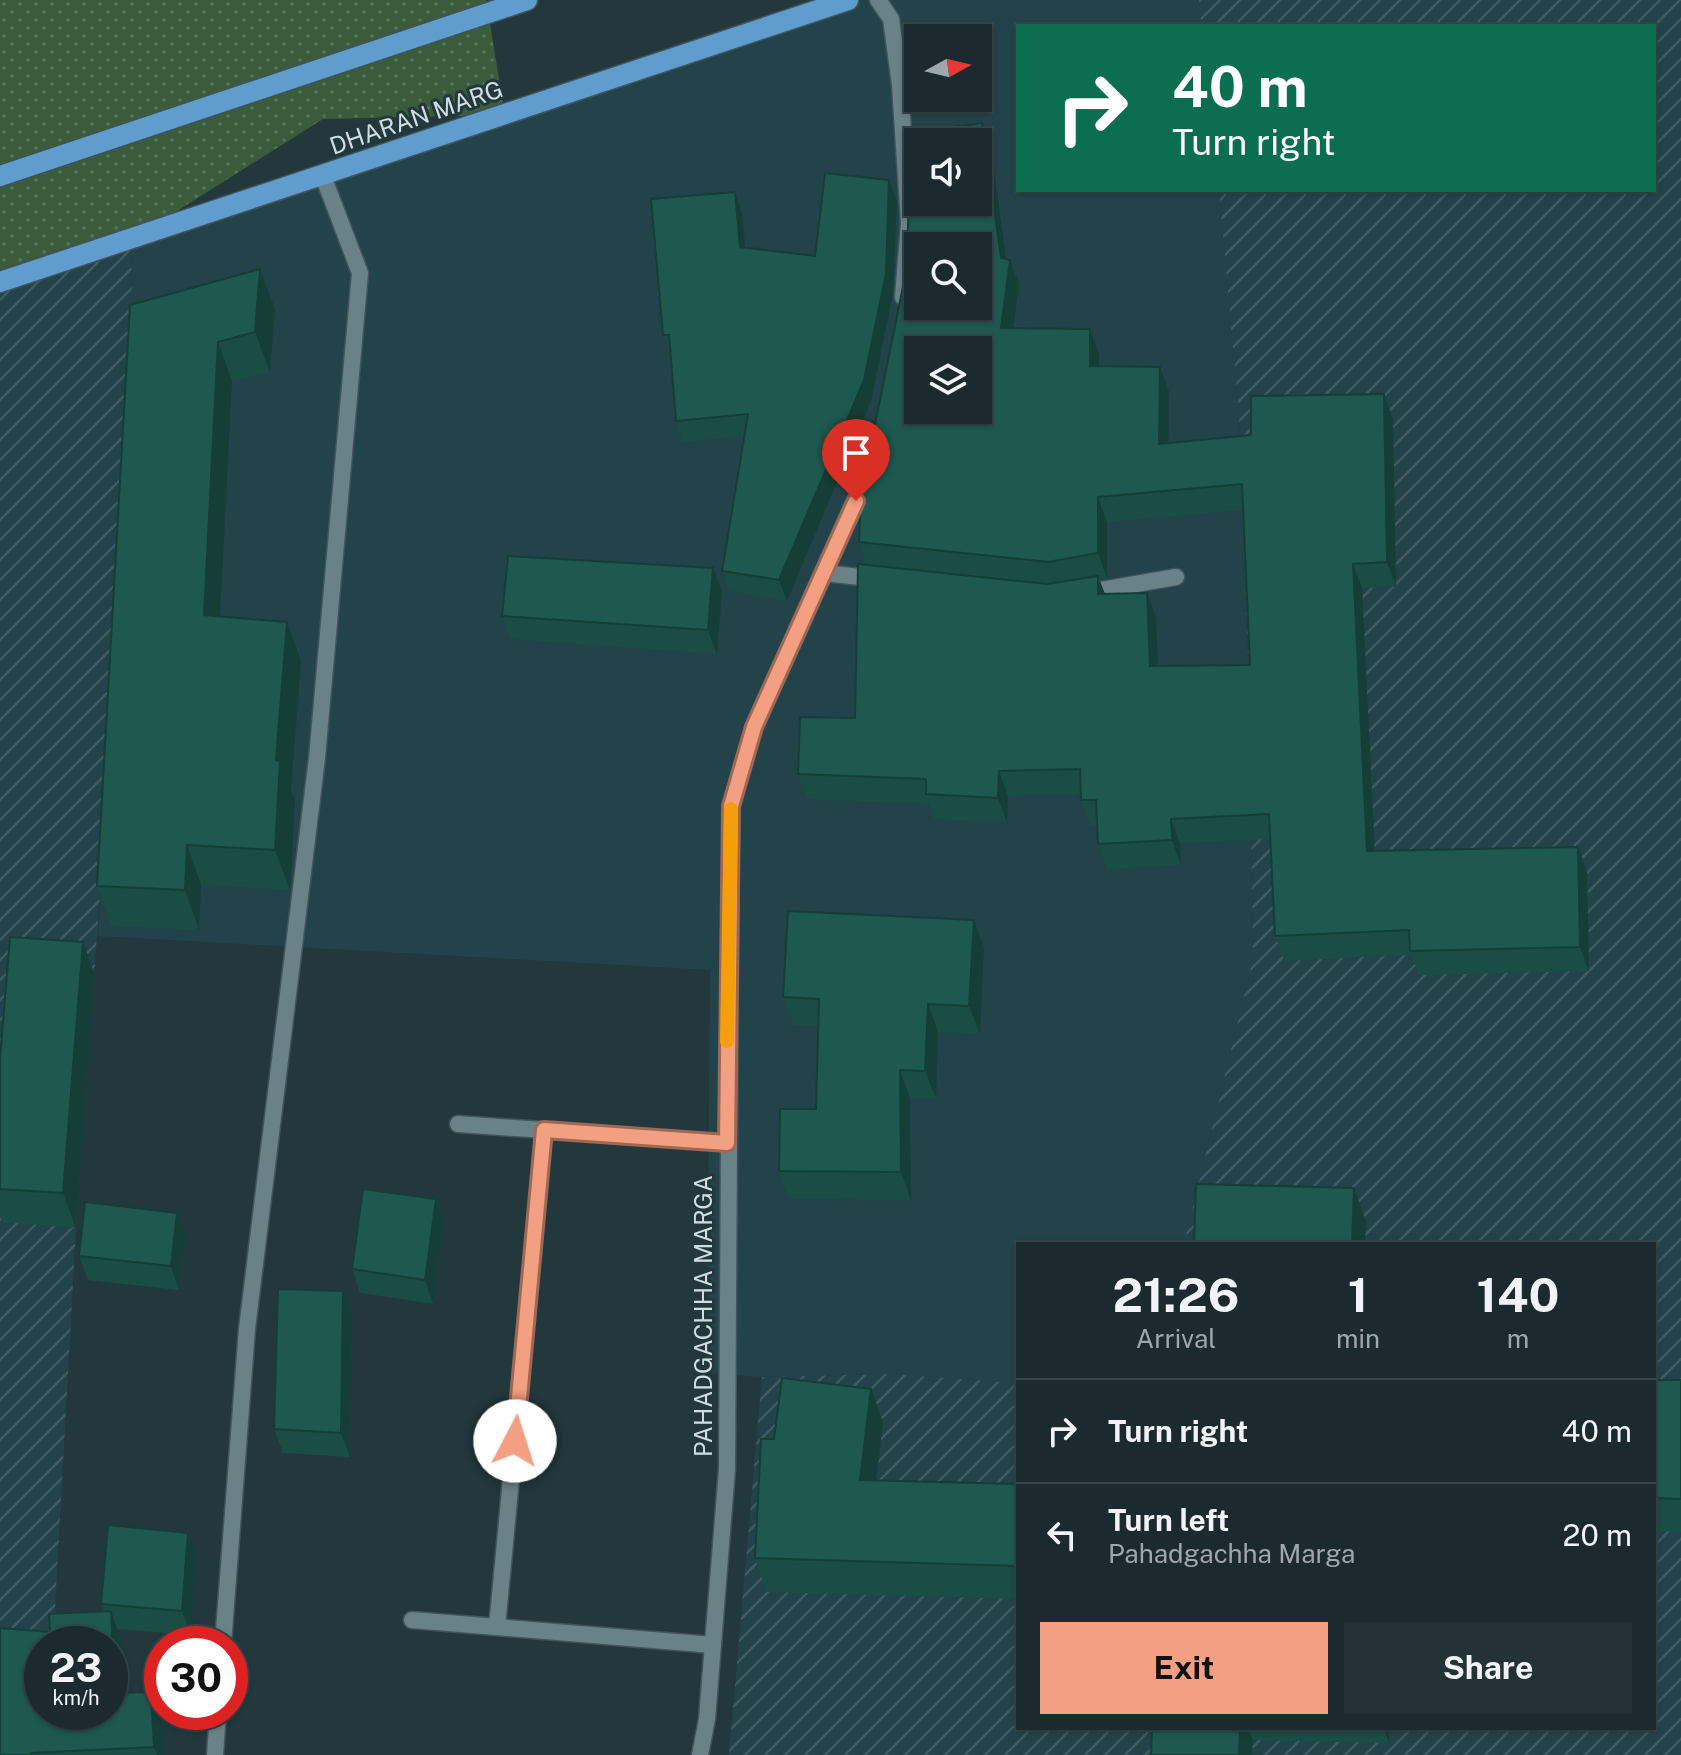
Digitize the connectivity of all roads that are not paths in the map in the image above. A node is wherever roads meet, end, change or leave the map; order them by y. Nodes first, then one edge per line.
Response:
1 (527, 0) edge
2 (848, 0) edge
3 (878, 0) edge
4 (0, 176) edge
5 (323, 176) junction
6 (0, 282) edge
7 (901, 309) edge
8 (873, 449) edge
9 (824, 573) junction
10 (1176, 577) dead end
11 (901, 581) edge
12 (1071, 595) edge
13 (458, 1124) dead end
14 (544, 1130) junction
15 (727, 1143) junction
16 (412, 1620) dead end
17 (224, 1626) edge
18 (497, 1627) junction
19 (713, 1645) junction
20 (217, 1730) edge
21 (215, 1755) edge
22 (700, 1755) edge

1 - 4 main road
2 - 5 main road, DHARAN MARG
3 - 7 street
5 - 6 main road, DHARAN MARG
5 - 17 street
8 - 9 street, PAHADGACHHA MARGA
9 - 11 street
9 - 15 street, PAHADGACHHA MARGA
10 - 12 street
13 - 14 street
14 - 15 street
14 - 18 street
15 - 19 street, PAHADGACHHA MARGA
16 - 18 street
18 - 19 street
19 - 22 street, PAHADGACHHA MARGA
20 - 21 street

